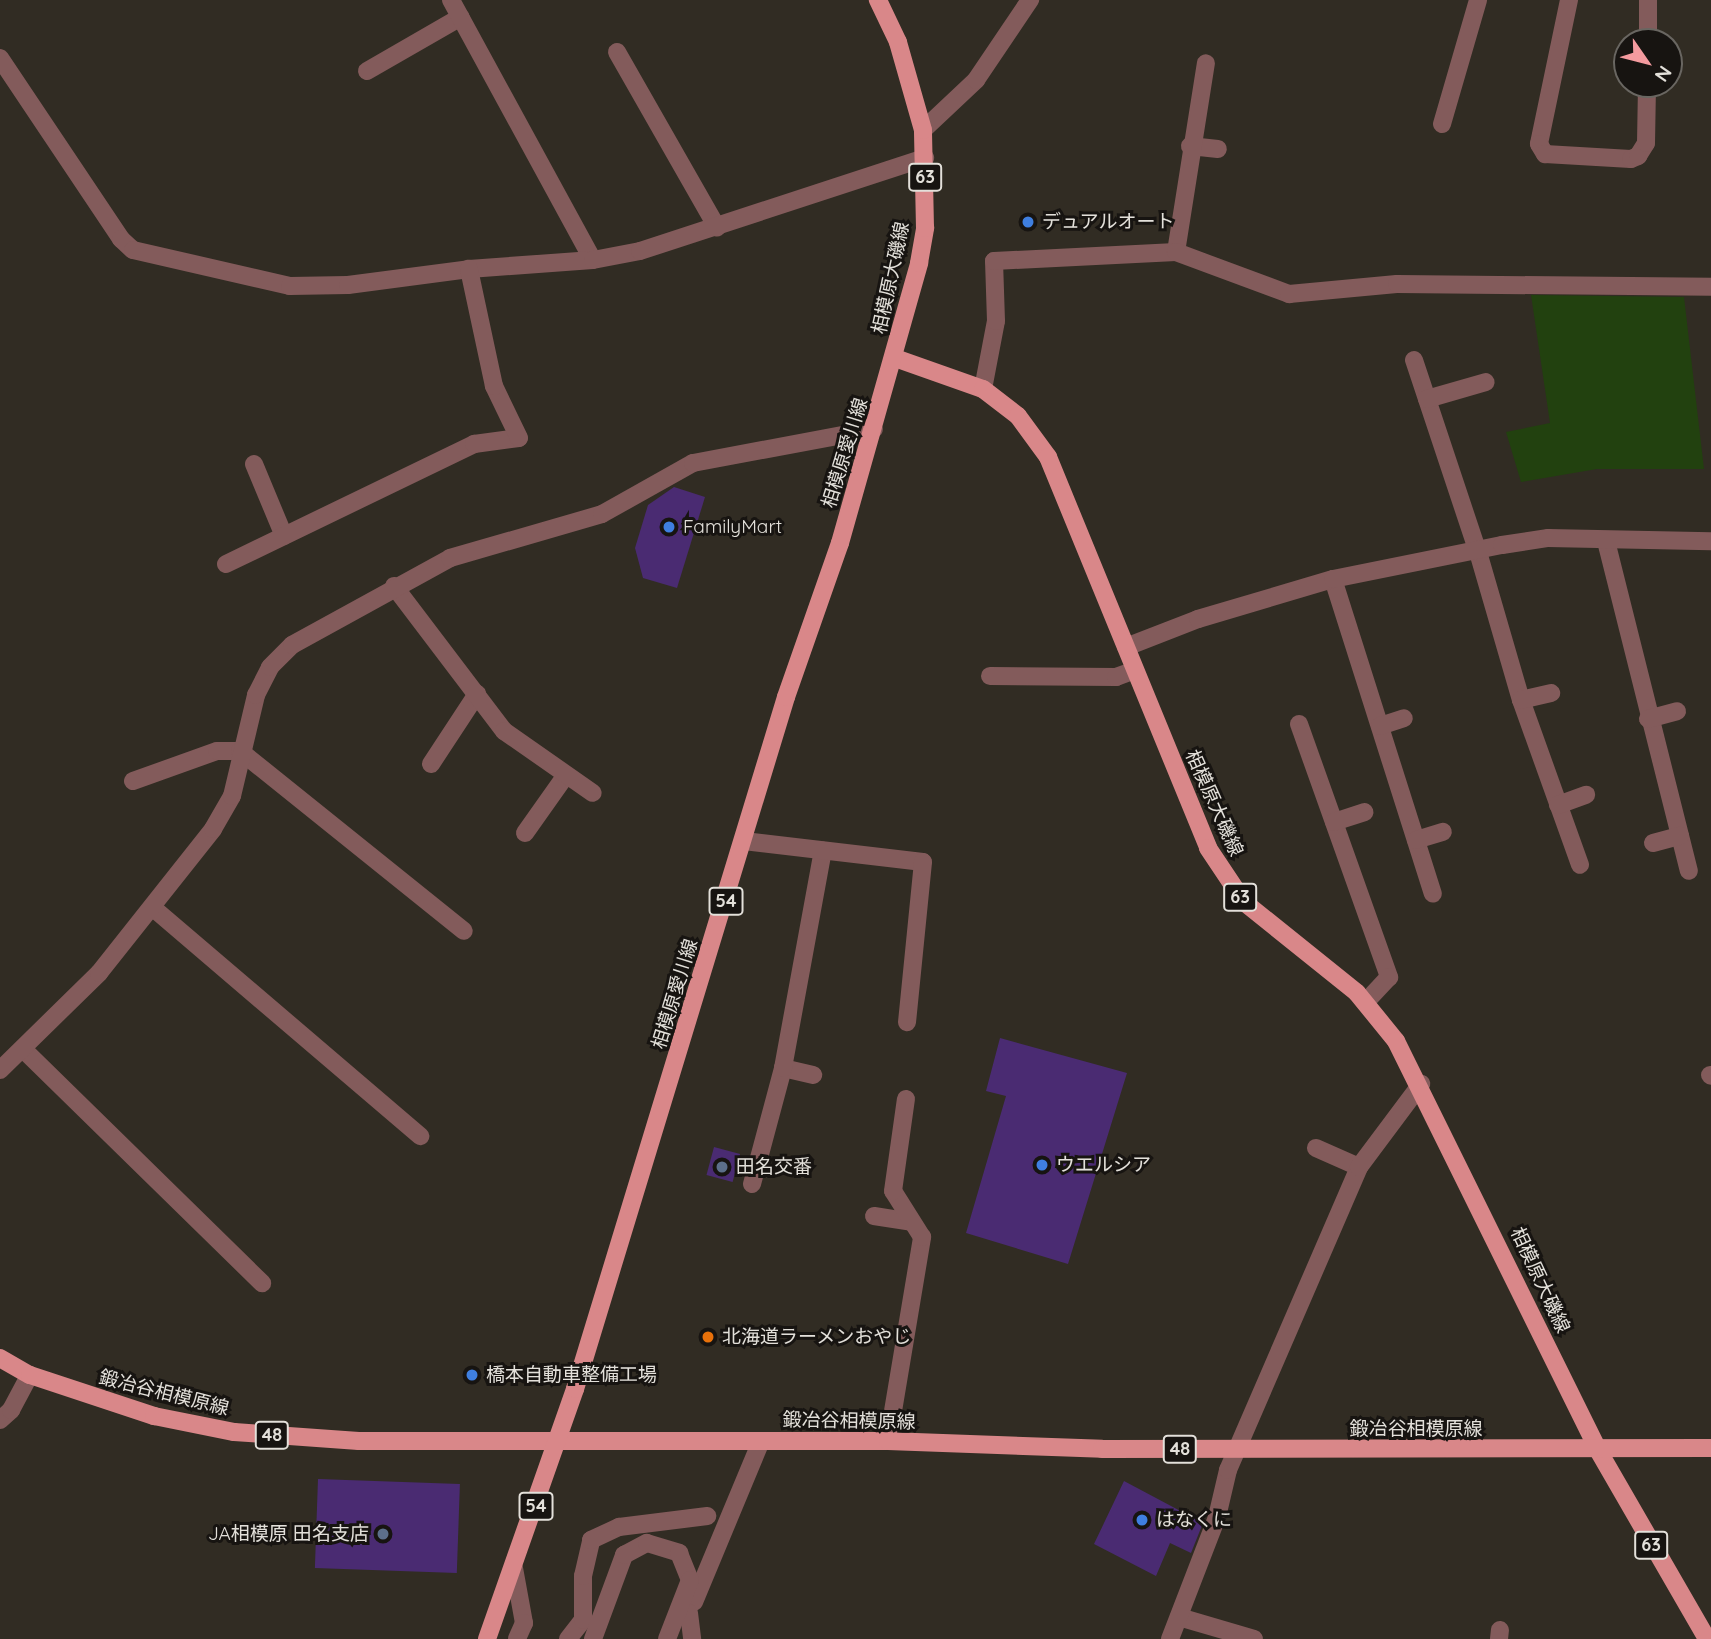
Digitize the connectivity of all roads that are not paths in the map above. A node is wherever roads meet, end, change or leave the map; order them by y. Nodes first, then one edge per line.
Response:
1 (452, 0) edge
2 (878, 0) edge
3 (1030, 0) edge
4 (1478, 0) edge
5 (1569, 0) edge
6 (1648, 0) edge
7 (461, 17) junction
8 (1648, 28) edge
9 (617, 52) dead end
10 (0, 58) edge
11 (1206, 63) dead end
12 (367, 71) dead end
13 (1647, 98) edge
14 (1442, 124) dead end
15 (923, 130) junction
16 (1190, 146) junction
17 (1218, 149) dead end
18 (925, 158) junction
19 (717, 226) junction
20 (1176, 252) junction
21 (593, 260) junction
22 (470, 268) junction
23 (1711, 287) edge
24 (895, 358) junction
25 (1414, 360) dead end
26 (1486, 382) dead end
27 (983, 388) junction
28 (1427, 399) junction
29 (874, 429) junction
30 (254, 464) dead end
31 (284, 536) junction
32 (1606, 541) junction
33 (1711, 541) edge
34 (1478, 552) junction
35 (226, 564) dead end
36 (1333, 579) junction
37 (394, 586) junction
38 (1126, 647) junction
39 (1135, 670) junction
40 (990, 676) dead end
41 (477, 694) junction
42 (1551, 694) dead end
43 (1521, 700) junction
44 (1677, 711) dead end
45 (1404, 718) dead end
46 (1648, 719) junction
47 (1299, 724) dead end
48 (1380, 726) junction
49 (240, 751) junction
50 (431, 764) dead end
51 (566, 775) junction
52 (134, 781) dead end
53 (593, 793) dead end
54 (1586, 795) dead end
55 (1558, 805) junction
56 (1363, 812) dead end
57 (1334, 822) junction
58 (1443, 832) dead end
59 (525, 833) dead end
60 (1680, 836) junction
61 (744, 841) junction
62 (1416, 841) junction
63 (1653, 843) dead end
64 (823, 851) junction
65 (1580, 865) dead end
66 (1689, 871) dead end
67 (1433, 894) dead end
68 (152, 907) junction
69 (464, 931) dead end
70 (1366, 1002) junction
71 (907, 1022) dead end
72 (25, 1051) junction
73 (783, 1068) junction
74 (0, 1070) edge
75 (813, 1075) dead end
76 (1421, 1084) junction
77 (906, 1099) dead end
78 (420, 1136) dead end
79 (1316, 1148) dead end
80 (1359, 1167) junction
81 (752, 1184) dead end
82 (874, 1216) dead end
83 (912, 1222) junction
84 (262, 1283) dead end
85 (0, 1358) edge
86 (30, 1375) junction
87 (0, 1420) edge
88 (761, 1441) junction
89 (888, 1441) junction
90 (556, 1443) junction
91 (1711, 1447) edge
92 (1237, 1449) junction
93 (1598, 1450) junction
94 (716, 1543) junction
95 (514, 1568) junction
96 (690, 1580) junction
97 (690, 1613) junction
98 (1179, 1617) junction
99 (583, 1620) junction
100 (487, 1639) edge
101 (517, 1639) edge
102 (568, 1639) edge
103 (576, 1639) edge
104 (593, 1639) edge
105 (667, 1639) edge
106 (679, 1639) edge
107 (692, 1639) edge
108 (1170, 1639) edge
109 (1254, 1639) edge
110 (1707, 1639) edge

1 - 7 street
2 - 15 main road, 相模原大磯線 / 63
3 - 15 street
4 - 14 street
5 - 13 street
6 - 8 street
7 - 12 street
7 - 21 street
9 - 19 street
10 - 22 street
11 - 16 street
15 - 18 main road, 相模原大磯線 / 63
16 - 17 street
16 - 20 street
18 - 19 street
18 - 24 main road, 相模原大磯線 / 63
19 - 21 street
20 - 23 street
20 - 27 street
21 - 22 street
22 - 31 street
24 - 27 main road, 相模原大磯線 / 63
24 - 29 main road, 相模原愛川線 / 54
25 - 28 street
26 - 28 street
27 - 38 main road, 相模原大磯線 / 63
28 - 34 street
29 - 37 street
29 - 61 main road, 相模原愛川線 / 54
30 - 31 street
31 - 35 street
32 - 33 street
32 - 34 street
32 - 46 street
34 - 36 street
34 - 43 street
36 - 38 street
36 - 48 street
37 - 41 street
37 - 49 street
38 - 39 main road, 相模原大磯線 / 63
39 - 40 street
39 - 70 main road, 相模原大磯線 / 63
41 - 50 street
41 - 51 street
42 - 43 street
43 - 55 street
44 - 46 street
45 - 48 street
46 - 60 street
47 - 57 street
48 - 62 street
49 - 52 street
49 - 68 street
49 - 69 street
51 - 53 street
51 - 59 street
54 - 55 street
55 - 65 street
56 - 57 street
57 - 70 street
58 - 62 street
60 - 63 street
60 - 66 street
61 - 64 street
61 - 90 main road, 相模原愛川線 / 54
62 - 67 street
64 - 71 street
64 - 73 street
68 - 72 street
68 - 78 street
70 - 76 main road, 相模原大磯線 / 63
72 - 74 street
72 - 84 street
73 - 75 street
73 - 81 street
76 - 80 street
76 - 93 main road, 相模原大磯線 / 63
77 - 83 street
79 - 80 street
80 - 92 street
82 - 83 street
83 - 89 street
85 - 86 main road, 鍛冶谷相模原線 / 48
86 - 87 street
86 - 90 main road, 鍛冶谷相模原線 / 48
88 - 89 main road, 鍛冶谷相模原線 / 48
88 - 90 main road, 鍛冶谷相模原線 / 48
88 - 94 street
89 - 92 main road, 鍛冶谷相模原線 / 48
90 - 95 main road, 相模原愛川線 / 54
91 - 93 main road, 鍛冶谷相模原線 / 48
92 - 93 main road, 鍛冶谷相模原線 / 48
92 - 98 street
93 - 110 main road, 相模原大磯線 / 63
94 - 96 street
94 - 97 street
94 - 99 street
95 - 100 main road, 相模原愛川線 / 54
95 - 101 street
96 - 104 street
96 - 105 street
97 - 106 street
97 - 107 street
98 - 108 street
98 - 109 street
99 - 102 street
99 - 103 street

